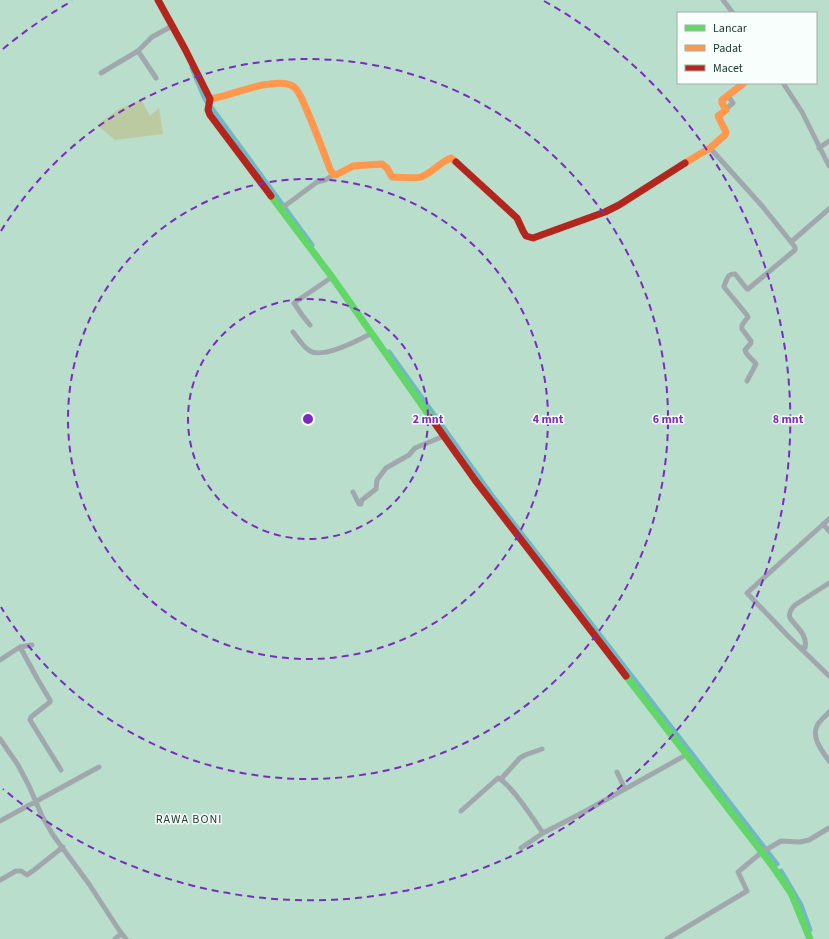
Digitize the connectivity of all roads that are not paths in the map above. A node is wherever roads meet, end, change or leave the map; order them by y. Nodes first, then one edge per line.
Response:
1 (158, 0) edge
2 (723, 0) edge
3 (732, 12) edge
4 (171, 26) junction
5 (138, 51) junction
6 (100, 73) dead end
7 (156, 78) dead end
8 (743, 84) edge
9 (784, 84) edge
10 (209, 103) junction
11 (829, 141) edge
12 (710, 148) junction
13 (819, 148) junction
14 (829, 166) edge
15 (334, 175) junction
16 (283, 207) junction
17 (829, 209) edge
18 (791, 242) junction
19 (332, 277) junction
20 (310, 325) dead end
21 (293, 332) dead end
22 (372, 333) junction
23 (747, 381) dead end
24 (444, 436) junction
25 (353, 492) dead end
26 (829, 519) edge
27 (823, 524) junction
28 (829, 531) edge
29 (829, 583) edge
30 (32, 645) dead end
31 (20, 647) junction
32 (799, 647) junction
33 (0, 660) edge
34 (829, 676) edge
35 (829, 712) edge
36 (0, 739) edge
37 (542, 749) dead end
38 (686, 755) junction
39 (829, 761) edge
40 (99, 767) dead end
41 (62, 770) dead end
42 (617, 772) dead end
43 (501, 779) junction
44 (625, 788) junction
45 (35, 802) junction
46 (461, 810) dead end
47 (0, 821) edge
48 (829, 828) edge
49 (543, 833) junction
50 (63, 847) junction
51 (521, 848) dead end
52 (765, 850) junction
53 (0, 880) edge
54 (122, 934) junction
55 (115, 939) edge
56 (126, 939) edge
57 (667, 939) edge
58 (810, 939) edge

1 - 4 street
2 - 3 street
4 - 5 street
4 - 10 street
5 - 6 street
5 - 7 street
8 - 12 street
9 - 13 street
10 - 15 street
10 - 16 street
11 - 13 street
12 - 15 street
12 - 18 street
13 - 14 street
15 - 16 street
16 - 19 street
17 - 18 street
18 - 23 street
19 - 20 street
19 - 22 street
21 - 22 street
22 - 24 street
24 - 25 street
24 - 38 street
26 - 27 street
27 - 28 street
27 - 32 street
29 - 32 street
30 - 31 street
31 - 33 street
31 - 41 street
32 - 34 street
35 - 39 street
36 - 45 street
37 - 43 street
38 - 44 street
38 - 52 street
40 - 45 street
42 - 44 street
43 - 46 street
43 - 49 street
44 - 49 street
45 - 47 street
45 - 50 street
48 - 52 street
49 - 51 street
50 - 53 street
50 - 54 street
52 - 57 street
52 - 58 street
54 - 55 street
54 - 56 street

